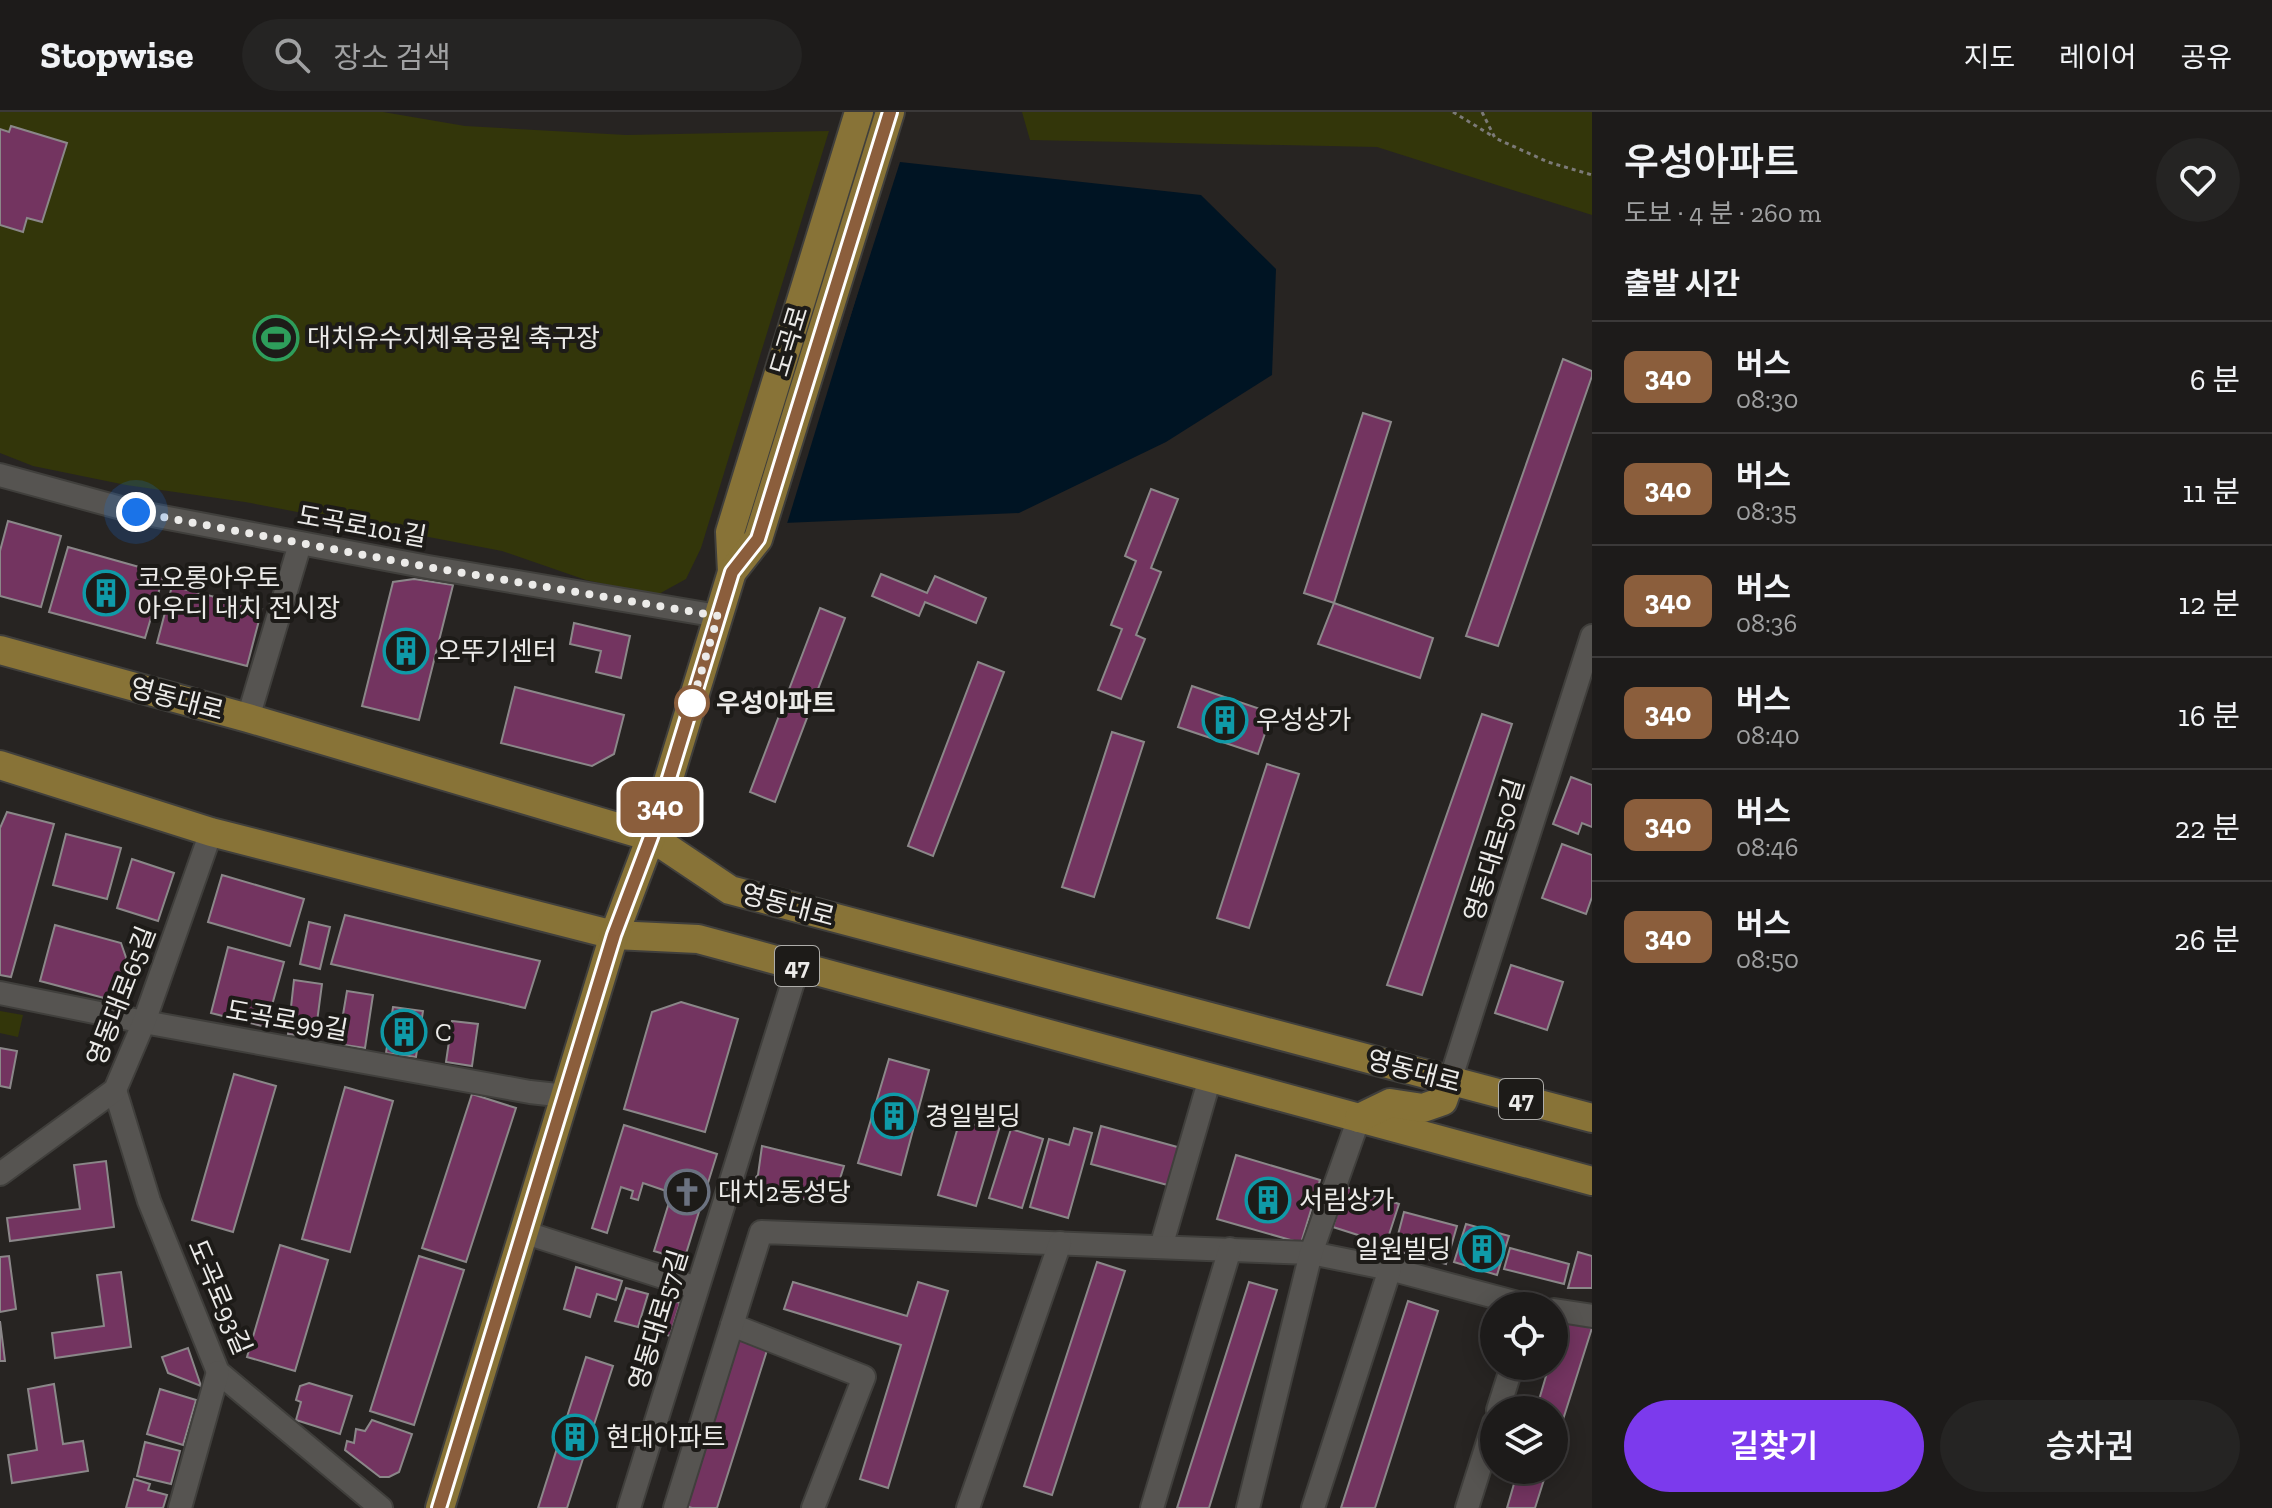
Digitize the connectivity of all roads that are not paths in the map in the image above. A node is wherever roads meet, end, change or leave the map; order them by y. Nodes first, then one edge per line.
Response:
1 (859, 112) edge
2 (890, 112) edge
3 (0, 475) edge
4 (300, 544) junction
5 (732, 572) junction
6 (718, 616) junction
7 (1592, 636) edge
8 (0, 650) edge
9 (248, 718) junction
10 (0, 765) edge
11 (211, 832) junction
12 (651, 837) junction
13 (614, 935) junction
14 (798, 966) junction
15 (0, 993) edge
16 (144, 1022) junction
17 (1210, 1078) junction
18 (1450, 1081) junction
19 (115, 1090) junction
20 (566, 1096) junction
21 (1359, 1118) junction
22 (1592, 1118) edge
23 (0, 1174) edge
24 (1592, 1181) edge
25 (523, 1232) junction
26 (1060, 1243) junction
27 (1161, 1247) junction
28 (1230, 1249) junction
29 (1311, 1253) junction
30 (1390, 1269) junction
31 (697, 1288) junction
32 (1480, 1293) edge
33 (1568, 1312) edge
34 (1592, 1316) edge
35 (732, 1325) junction
36 (218, 1372) junction
37 (1480, 1467) edge
38 (180, 1508) edge
39 (381, 1508) edge
40 (440, 1508) edge
41 (629, 1508) edge
42 (675, 1508) edge
43 (813, 1508) edge
44 (968, 1508) edge
45 (1152, 1508) edge
46 (1248, 1508) edge
47 (1313, 1508) edge
48 (1467, 1508) edge

1 - 5 main road, 도곡로
2 - 5 main road, 도곡로
3 - 4 street, 도곡로101길
4 - 6 street, 도곡로101길
4 - 9 street
5 - 6 main road, 도곡로
6 - 12 main road, 도곡로
7 - 18 street, 영동대로50길
8 - 9 main road, 영동대로 / 47
9 - 12 main road, 영동대로 / 47
10 - 11 main road, 47
11 - 13 main road, 47
11 - 16 street, 영동대로65길
12 - 13 main road, 도곡로
12 - 18 main road, 영동대로 / 47
13 - 14 main road, 47
13 - 20 main road, 도곡로
14 - 17 main road, 47
14 - 31 street, 영동대로57길
15 - 16 street, 도곡로99길
16 - 19 street, 영동대로65길
16 - 20 street, 도곡로99길
17 - 21 main road, 47
17 - 27 street
18 - 21 main road
18 - 22 main road, 영동대로 / 47
19 - 23 street, 영동대로65길
19 - 36 street, 도곡로93길
20 - 25 main road, 도곡로
21 - 24 main road, 47
21 - 29 street
25 - 31 street
25 - 40 main road, 도곡로
26 - 27 street
26 - 35 street
26 - 44 street
27 - 28 street
28 - 29 street
28 - 45 street
29 - 30 street
29 - 46 street
30 - 32 street
30 - 47 street
31 - 41 street, 영동대로57길
33 - 34 street
35 - 42 street
35 - 43 street
36 - 38 street
36 - 39 street, 도곡로93길
37 - 48 street

